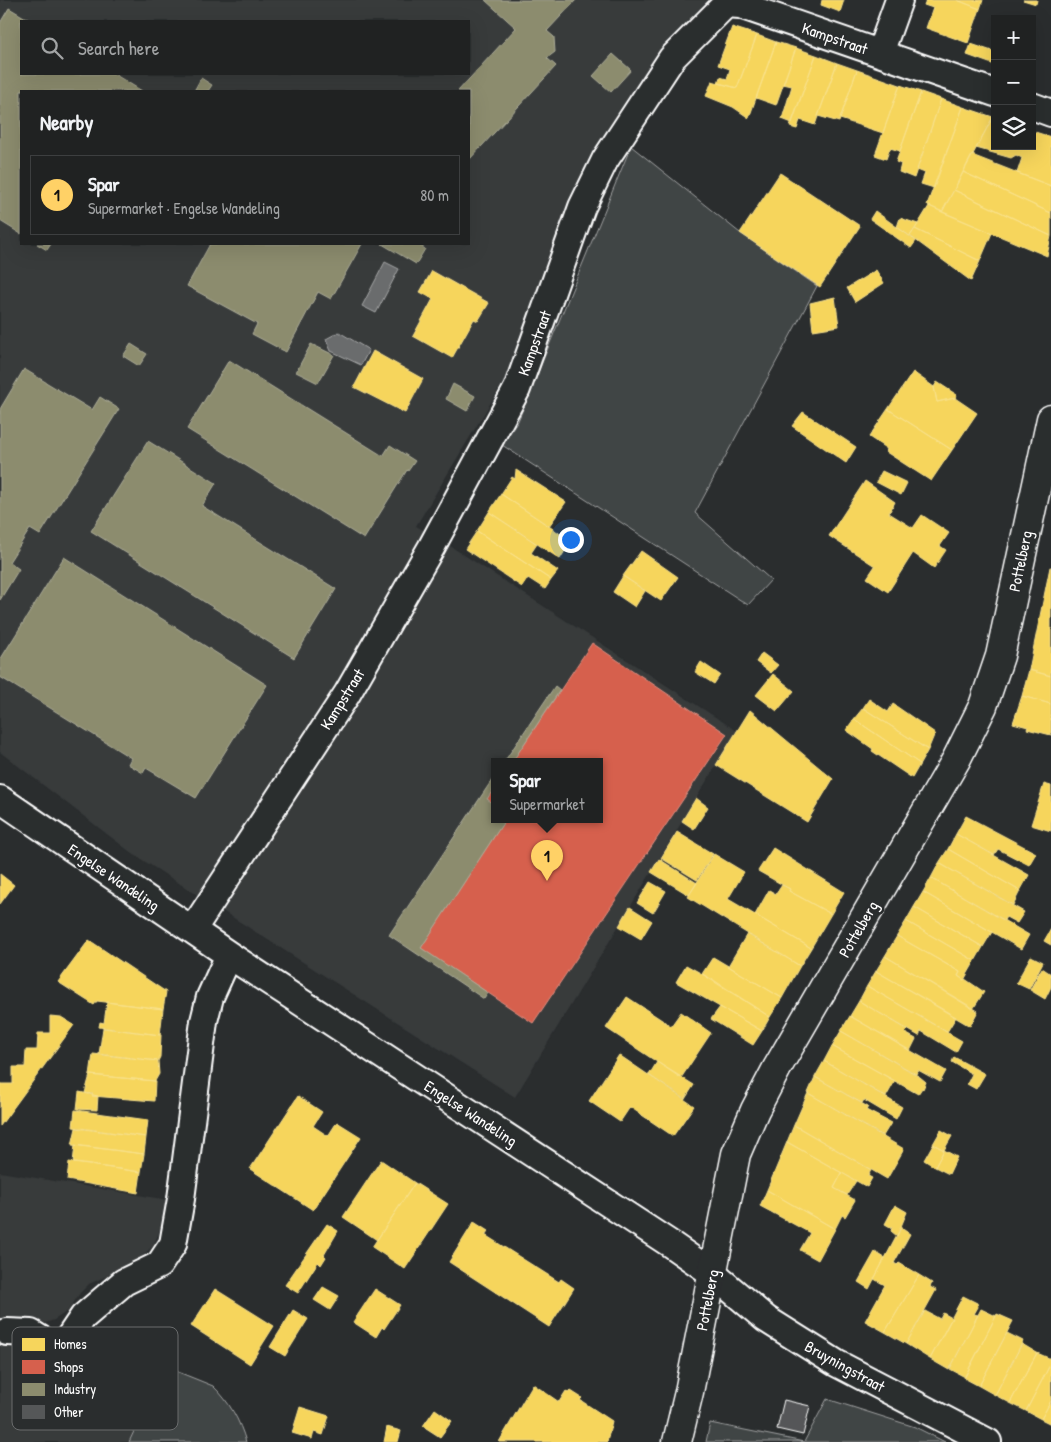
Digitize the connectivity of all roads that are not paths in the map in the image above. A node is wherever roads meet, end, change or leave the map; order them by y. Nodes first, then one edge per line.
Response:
1 (899, 0) edge
2 (880, 53) junction
3 (991, 92) edge
4 (1036, 107) edge
5 (1051, 113) edge
6 (1051, 419) edge
7 (0, 799) edge
8 (193, 929) junction
9 (229, 955) junction
10 (712, 1273) junction
11 (76, 1327) edge
12 (7, 1332) dead end
13 (12, 1332) edge
14 (676, 1442) edge
15 (988, 1442) edge

1 - 2 street
2 - 3 street, Kampstraat
2 - 8 street, Kampstraat
4 - 5 street
6 - 10 main road, Pottelberg
7 - 8 street, Engelse Wandeling
8 - 9 street, Engelse Wandeling
9 - 10 street, Engelse Wandeling
9 - 11 street
10 - 14 main road, Pottelberg
10 - 15 street, Bruyningstraat
12 - 13 street

